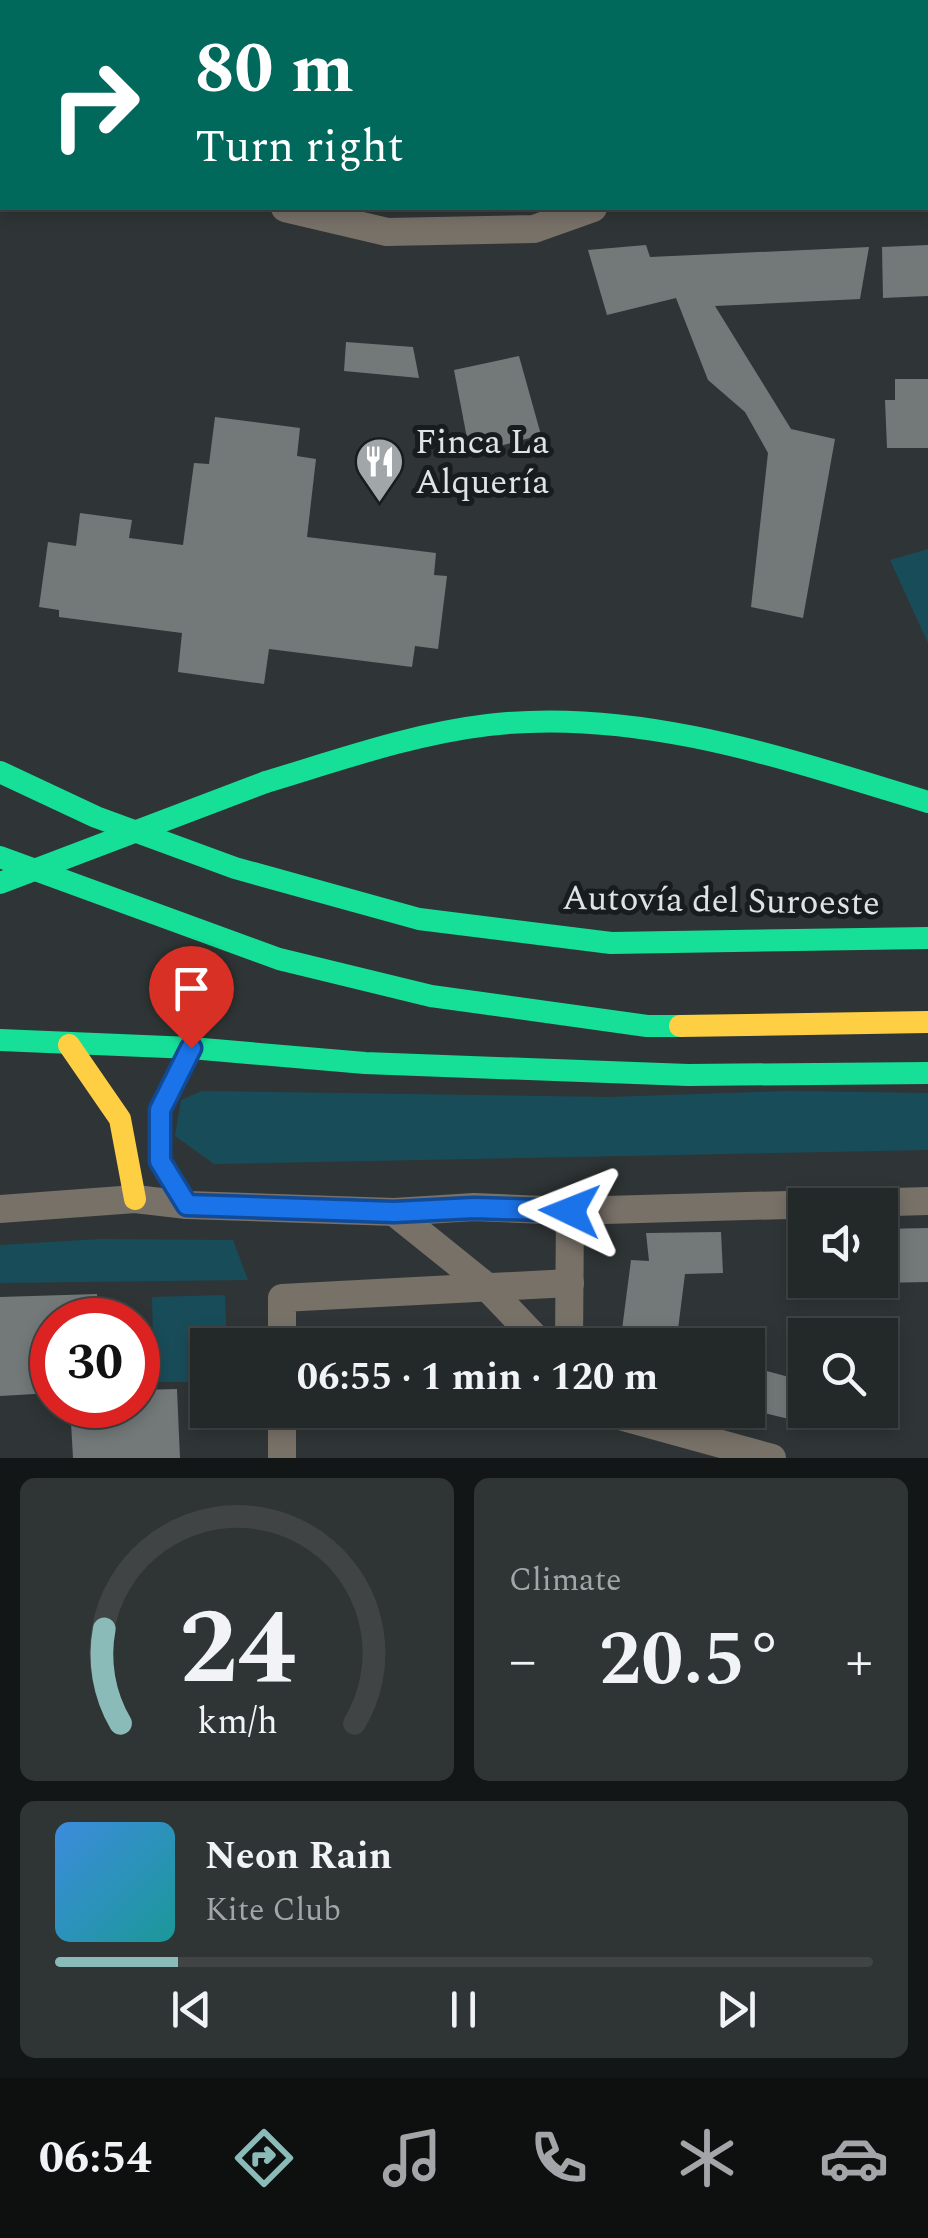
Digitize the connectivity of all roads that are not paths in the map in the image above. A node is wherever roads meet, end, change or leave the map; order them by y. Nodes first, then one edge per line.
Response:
1 (293, 210) edge
2 (586, 210) edge
3 (0, 772) edge
4 (928, 802) edge
5 (0, 857) edge
6 (0, 883) edge
7 (928, 938) edge
8 (928, 1022) edge
9 (0, 1040) edge
10 (69, 1044) junction
11 (191, 1048) junction
12 (928, 1074) edge
13 (135, 1199) junction
14 (928, 1201) edge
15 (187, 1205) junction
16 (0, 1210) edge
17 (570, 1211) junction
18 (394, 1212) junction
19 (570, 1283) junction
20 (486, 1286) junction
21 (282, 1328) edge
22 (526, 1328) edge
23 (569, 1328) edge
24 (282, 1428) edge
25 (662, 1428) edge
26 (282, 1458) edge
27 (772, 1458) edge

1 - 2 street
3 - 7 highway, Autovía del Suroeste
4 - 6 highway, bridge
5 - 8 highway
9 - 10 highway
10 - 11 highway
10 - 13 highway
11 - 12 highway
11 - 15 highway
13 - 15 street
13 - 16 street
14 - 17 street
15 - 18 street
17 - 18 street
17 - 19 street
18 - 20 street
19 - 20 street
19 - 23 street
20 - 21 street
20 - 22 street
24 - 26 street
25 - 27 street

